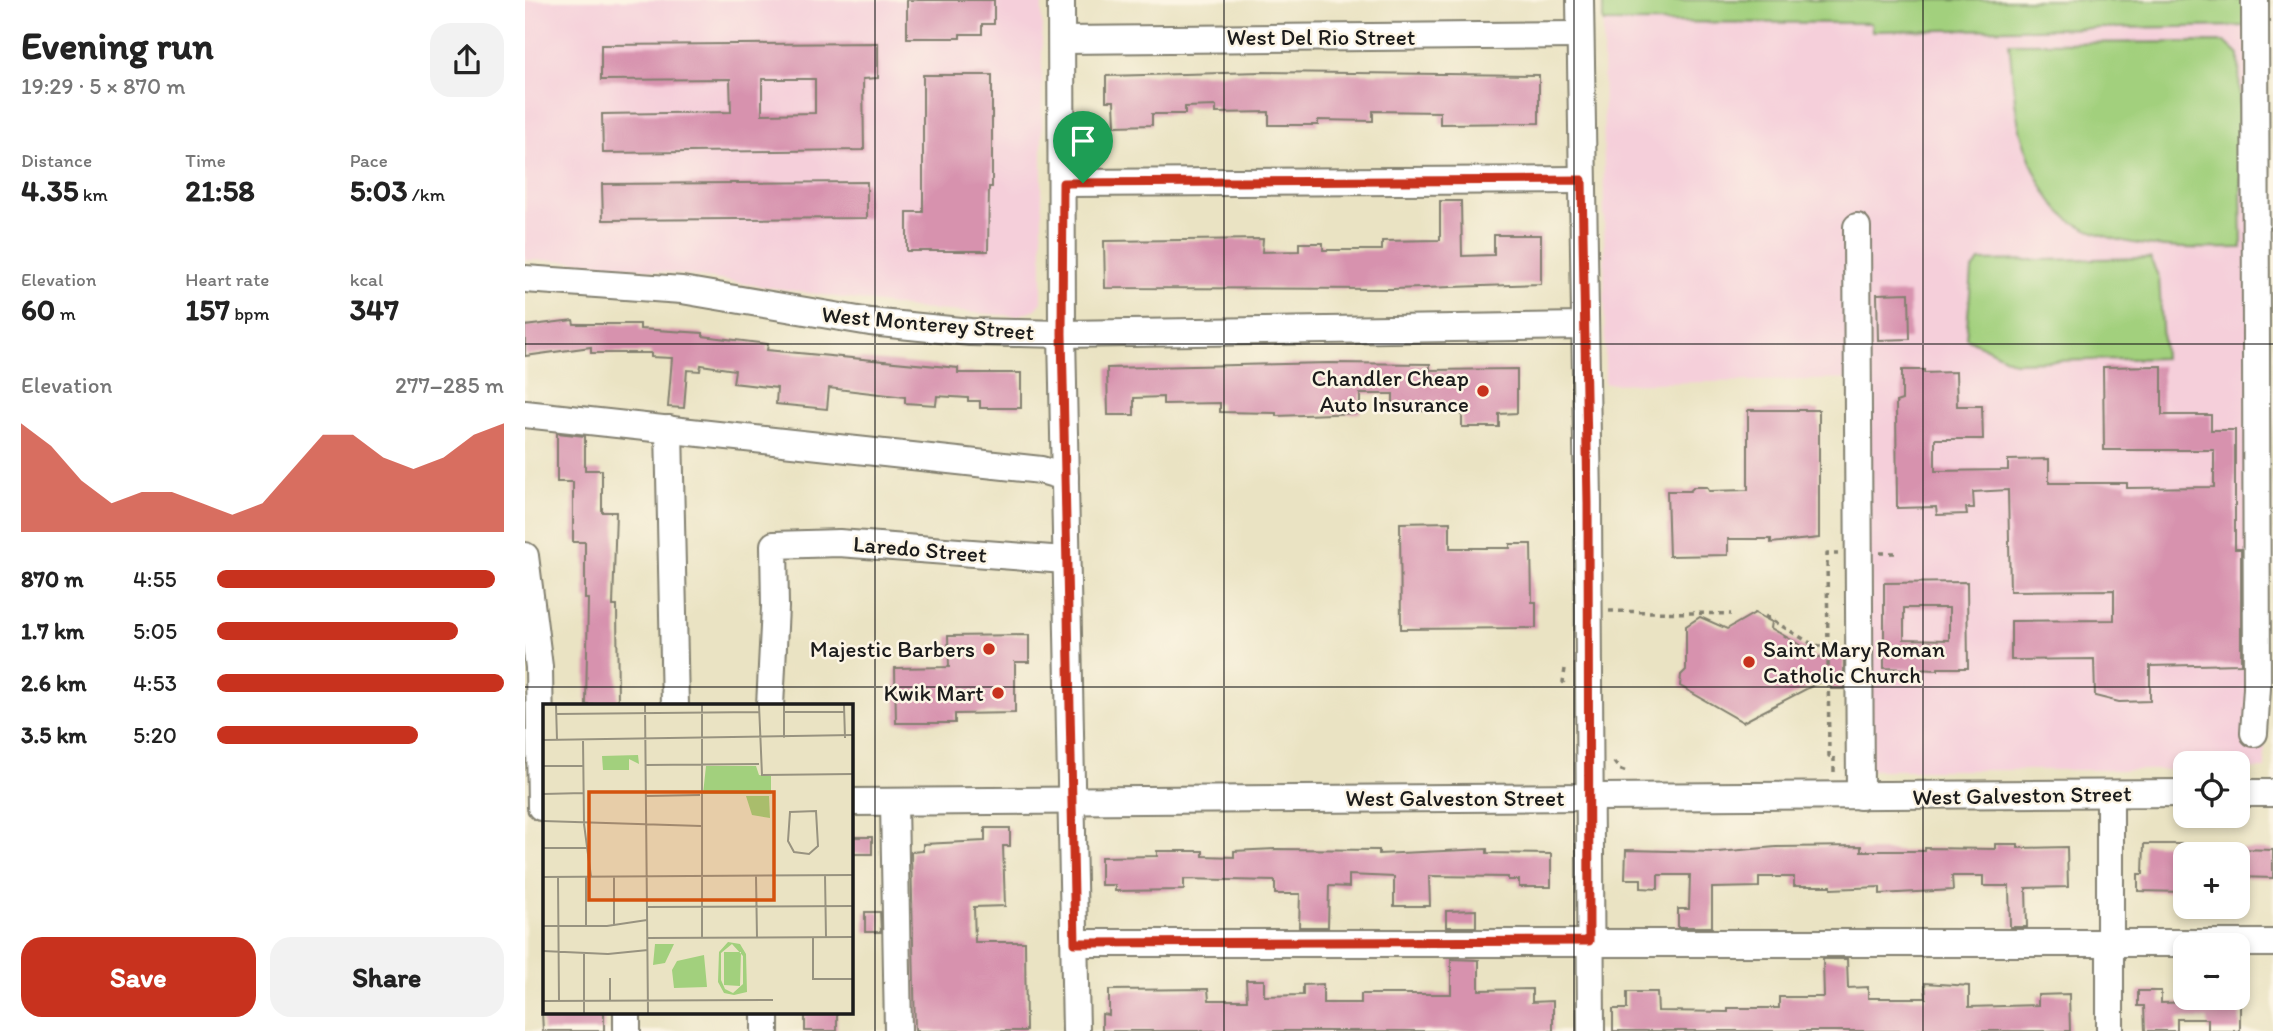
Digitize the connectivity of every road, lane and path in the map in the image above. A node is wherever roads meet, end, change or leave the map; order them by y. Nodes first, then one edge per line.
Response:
1 (1061, 0) edge
2 (1580, 0) edge
3 (2255, 0) edge
4 (1580, 35) junction
5 (1062, 40) junction
6 (1582, 180) junction
7 (1063, 183) junction
8 (1857, 228) dead end
9 (525, 279) edge
10 (1585, 326) junction
11 (1062, 334) junction
12 (525, 414) edge
13 (669, 429) junction
14 (1065, 477) junction
15 (525, 556) edge
16 (1065, 560) junction
17 (1589, 610) junction
18 (1731, 614) dead end
19 (1765, 616) dead end
20 (1828, 648) dead end
21 (1565, 663) dead end
22 (532, 667) edge
23 (1567, 698) dead end
24 (675, 704) edge
25 (770, 704) edge
26 (2254, 733) dead end
27 (2173, 793) edge
28 (2250, 793) edge
29 (2273, 793) edge
30 (2110, 795) junction
31 (1860, 796) junction
32 (1590, 797) junction
33 (1071, 800) junction
34 (852, 802) edge
35 (894, 802) junction
36 (537, 807) edge
37 (1589, 941) junction
38 (1075, 943) junction
39 (2273, 943) edge
40 (2110, 944) junction
41 (898, 1031) edge
42 (1076, 1031) edge
43 (1591, 1031) edge
44 (2109, 1031) edge

1 - 5 street
2 - 4 street
3 - 26 street
4 - 5 street, West Del Rio Street
4 - 6 street
5 - 7 street
6 - 7 street
6 - 10 street
7 - 11 street
8 - 31 street
9 - 11 street, West Monterey Street
10 - 11 street, West Monterey Street
10 - 17 street
11 - 14 street
12 - 13 street
13 - 14 street
13 - 24 street
14 - 16 street
15 - 22 street
16 - 25 street, Laredo Street
16 - 33 street
17 - 18 path
17 - 32 street
19 - 20 path
21 - 23 path
22 - 36 street
27 - 30 street, West Galveston Street
28 - 29 street
30 - 31 street, West Galveston Street
30 - 40 street
31 - 32 street, West Galveston Street
32 - 33 street, West Galveston Street
32 - 37 street
33 - 35 street, West Galveston Street
33 - 38 street
34 - 35 street, West Galveston Street
35 - 41 street
37 - 38 street
37 - 40 street
37 - 43 street
38 - 42 street
39 - 40 street
40 - 44 street

